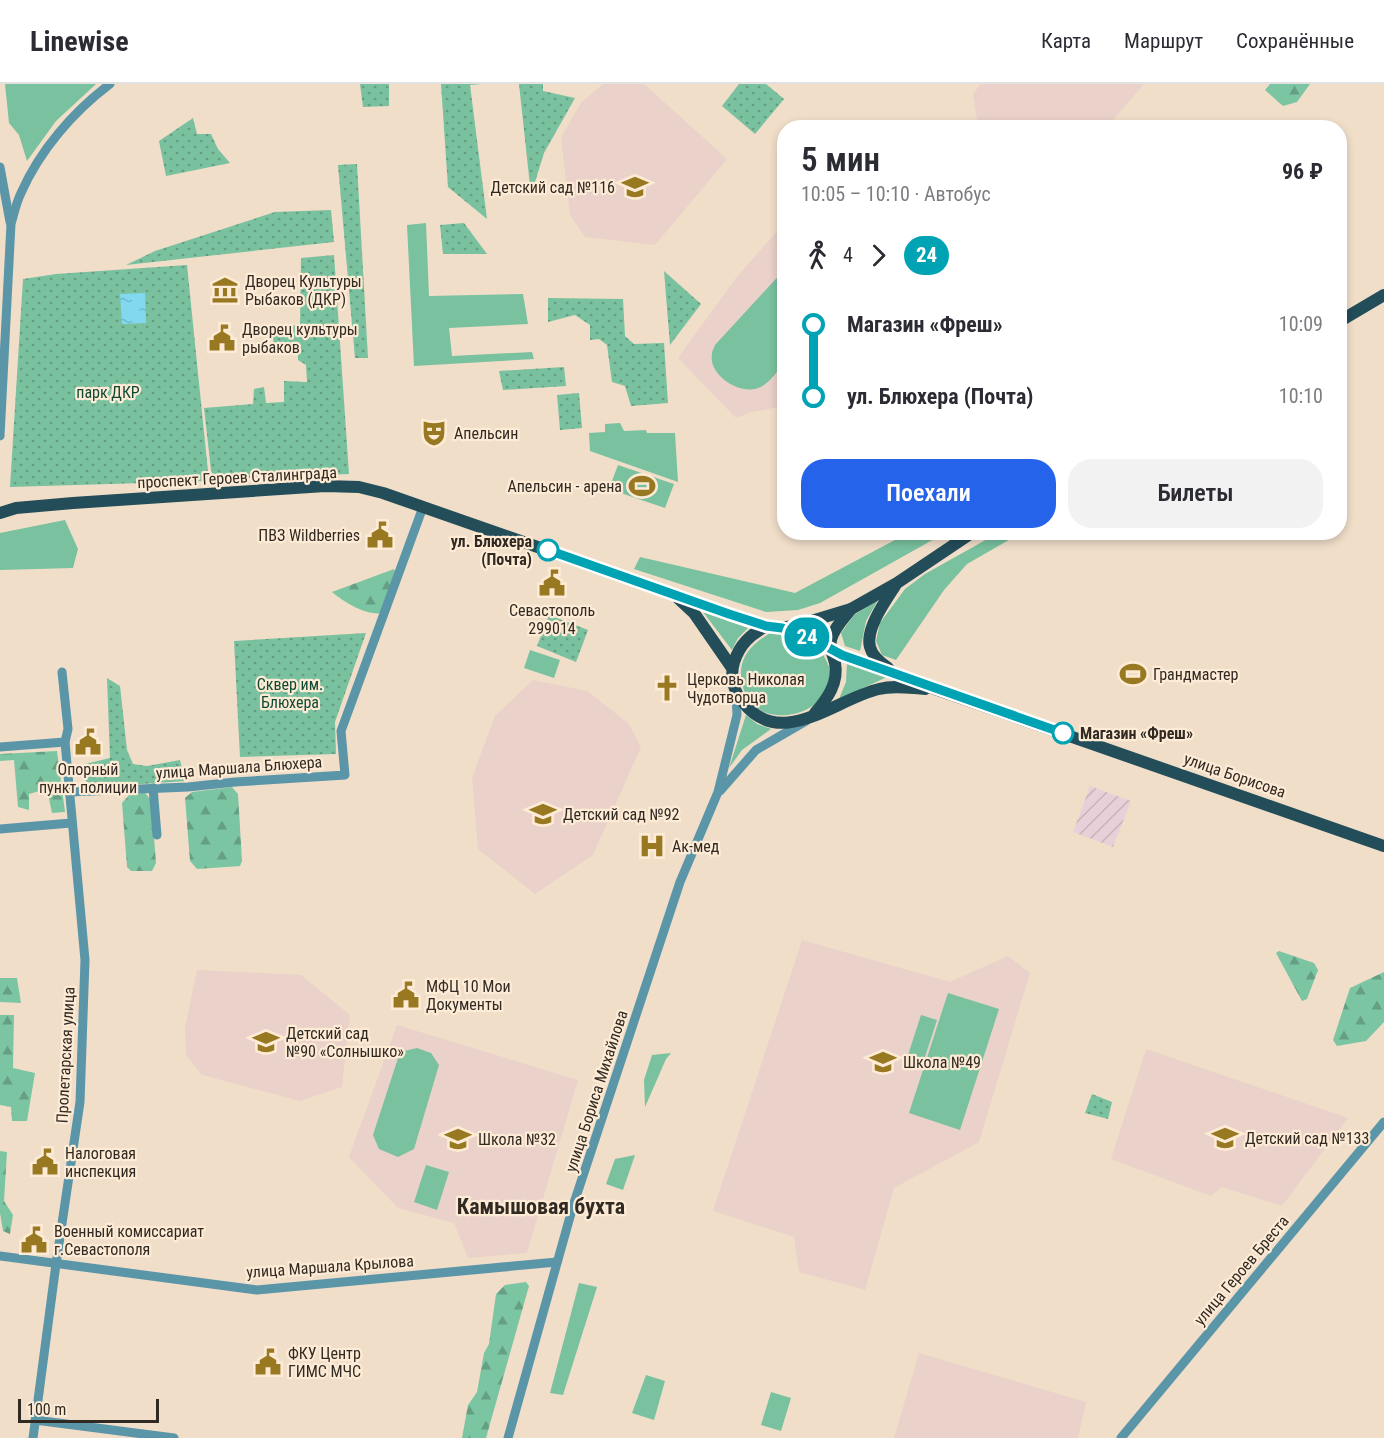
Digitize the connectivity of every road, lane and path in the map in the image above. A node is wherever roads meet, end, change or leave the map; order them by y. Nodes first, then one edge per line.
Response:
1 (110, 84) edge
2 (0, 167) edge
3 (11, 224) junction
4 (1384, 295) edge
5 (1347, 317) edge
6 (0, 436) edge
7 (423, 507) junction
8 (0, 512) edge
9 (961, 540) edge
10 (897, 583) junction
11 (674, 595) junction
12 (851, 609) junction
13 (766, 626) junction
14 (782, 628) junction
15 (829, 648) junction
16 (732, 668) junction
17 (62, 672) dead end
18 (894, 673) junction
19 (938, 690) junction
20 (736, 693) junction
21 (815, 714) junction
22 (65, 742) junction
23 (0, 747) edge
24 (153, 788) junction
25 (69, 792) junction
26 (718, 792) junction
27 (71, 823) junction
28 (0, 829) edge
29 (157, 835) dead end
30 (1384, 846) edge
31 (1384, 1122) edge
32 (0, 1256) edge
33 (557, 1262) junction
34 (56, 1264) junction
35 (35, 1420) junction
36 (148, 1436) edge
37 (33, 1438) edge
38 (174, 1438) edge
39 (508, 1438) edge
40 (1121, 1438) edge

1 - 3 street
2 - 3 street
3 - 6 street
4 - 5 main road
7 - 8 main road, проспект Героев Сталинграда
7 - 11 main road, проспект Героев Сталинграда
7 - 24 street, улица Маршала Блюхера
9 - 10 main road, проспект Героев Сталинграда
10 - 12 main road, проспект Героев Сталинграда
10 - 18 main road
11 - 13 main road, проспект Героев Сталинграда
11 - 16 main road, проспект Героев Сталинграда
12 - 14 main road, проспект Героев Сталинграда
12 - 15 main road, проспект Героев Сталинграда
13 - 14 main road, проспект Героев Сталинграда
13 - 16 main road
14 - 15 main road
15 - 18 main road, улица Борисова
15 - 21 main road
16 - 20 main road
17 - 22 street, Пролетарская улица
18 - 19 main road, улица Борисова
19 - 21 main road, улица Борисова
19 - 30 main road, улица Борисова
20 - 21 main road
20 - 26 street, улица Бориса Михайлова
21 - 26 street, улица Бориса Михайлова
22 - 23 street
22 - 25 street, Пролетарская улица
24 - 25 street, улица Маршала Блюхера
24 - 29 street
25 - 27 street, Пролетарская улица
26 - 33 street, улица Бориса Михайлова
27 - 28 street
27 - 34 street, Пролетарская улица
31 - 40 street, улица Героев Бреста
32 - 34 street, улица Маршала Крылова
33 - 34 street, улица Маршала Крылова
33 - 39 street, улица Бориса Михайлова
34 - 35 street, Пролетарская улица
35 - 36 street
35 - 37 street, Пролетарская улица
36 - 38 street

